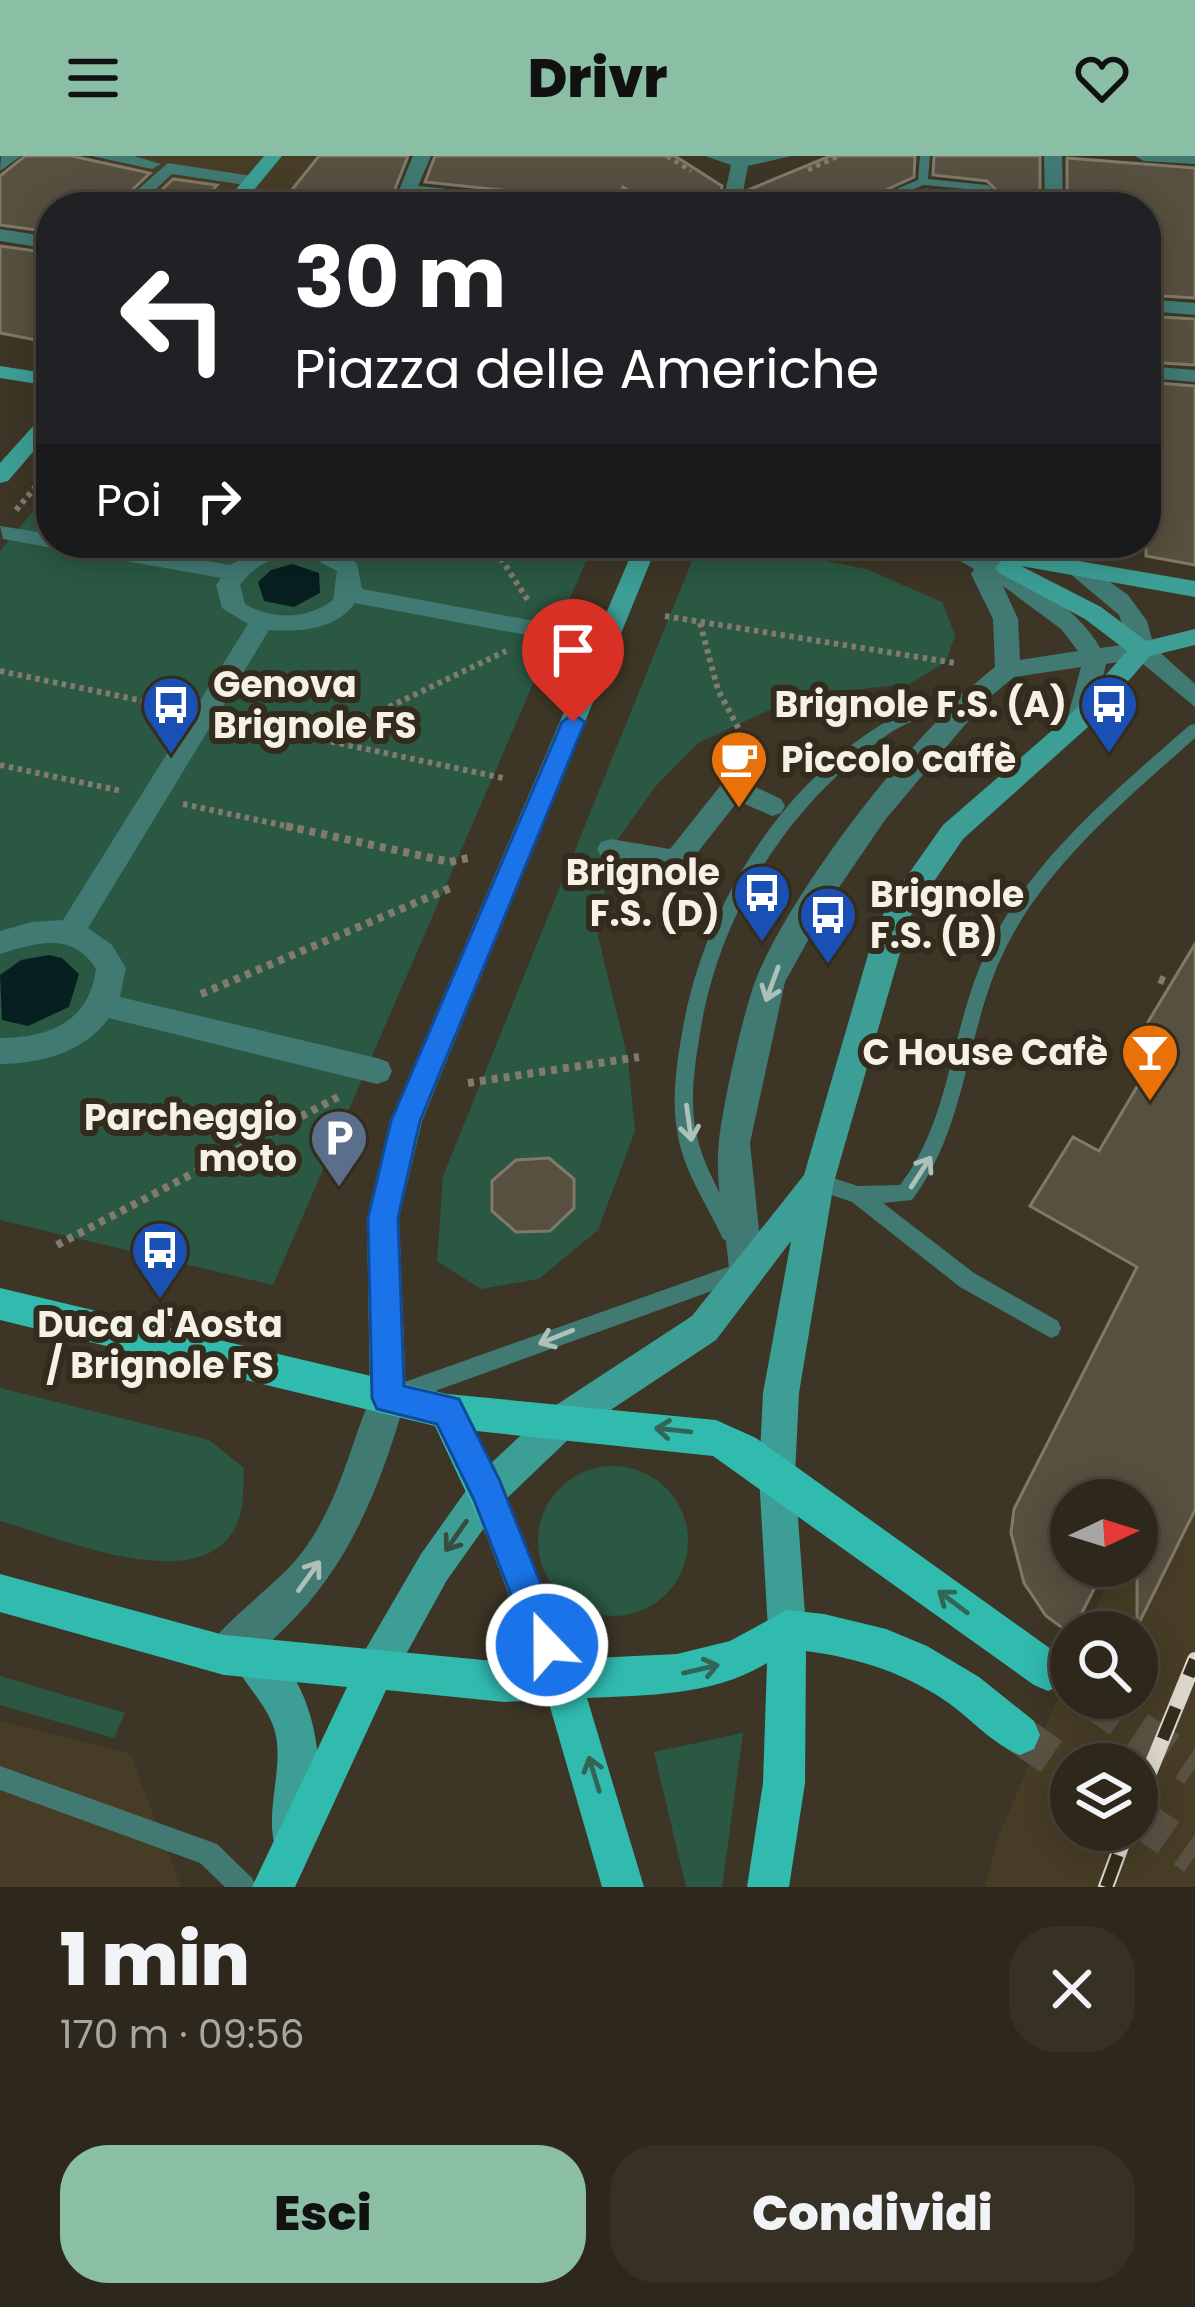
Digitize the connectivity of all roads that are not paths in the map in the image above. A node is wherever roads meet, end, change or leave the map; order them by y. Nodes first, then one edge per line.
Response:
1 (12, 156) edge
2 (101, 156) edge
3 (273, 156) edge
4 (422, 156) edge
5 (714, 156) edge
6 (782, 156) edge
7 (925, 156) edge
8 (1053, 156) edge
9 (1144, 156) edge
10 (1195, 159) edge
11 (740, 162) junction
12 (166, 163) edge
13 (0, 166) edge
14 (252, 181) junction
15 (923, 182) junction
16 (987, 188) dead end
17 (140, 192) edge
18 (243, 192) edge
19 (408, 192) edge
20 (734, 192) edge
21 (896, 192) edge
22 (1054, 192) edge
23 (0, 235) edge
24 (36, 241) edge
25 (1161, 306) edge
26 (1195, 309) edge
27 (0, 372) edge
28 (1161, 374) edge
29 (1195, 376) edge
30 (36, 378) edge
31 (36, 435) edge
32 (0, 476) edge
33 (8, 523) road end
34 (36, 535) edge
35 (149, 558) edge
36 (260, 558) edge
37 (337, 558) edge
38 (641, 558) edge
39 (960, 558) edge
40 (964, 558) edge
41 (978, 558) edge
42 (1069, 558) edge
43 (1078, 558) edge
44 (1088, 558) edge
45 (234, 573) junction
46 (1041, 581) junction
47 (1195, 589) edge
48 (349, 595) junction
49 (261, 623) junction
50 (559, 633) road end
51 (1195, 637) edge
52 (1142, 650) junction
53 (1093, 658) junction
54 (1007, 670) junction
55 (976, 695) junction
56 (1195, 698) edge
57 (1080, 720) junction
58 (1195, 729) edge
59 (772, 806) dead end
60 (611, 849) dead end
61 (71, 932) junction
62 (0, 943) edge
63 (104, 1005) junction
64 (0, 1051) edge
65 (365, 1080) road end
66 (818, 1182) junction
67 (858, 1195) junction
68 (746, 1269) junction
69 (0, 1304) edge
70 (1051, 1328) dead end
71 (388, 1398) junction
72 (447, 1411) junction
73 (560, 1423) junction
74 (777, 1476) junction
75 (488, 1491) junction
76 (0, 1593) edge
77 (787, 1629) junction
78 (238, 1658) junction
79 (375, 1671) junction
80 (1048, 1671) dead end
81 (562, 1682) junction
82 (1020, 1735) tunnel mouth
83 (0, 1778) edge
84 (291, 1846) junction
85 (243, 1887) edge
86 (273, 1887) edge
87 (623, 1887) edge
88 (768, 1887) edge

1 - 13 street
2 - 12 street
3 - 14 main road
4 - 19 street
5 - 11 street
6 - 11 street
7 - 15 lane
8 - 22 street
9 - 10 street
11 - 20 street
12 - 14 street
12 - 17 street
14 - 18 main road
15 - 16 lane
15 - 21 lane
23 - 24 street
25 - 26 street
27 - 30 main road
28 - 29 street
31 - 32 main road
33 - 34 street
35 - 45 street
36 - 45 street
37 - 48 street
38 - 71 main road
39 - 54 street
40 - 53 street
41 - 46 main road
42 - 46 street
43 - 52 street
44 - 47 main road
45 - 49 street
46 - 52 main road
48 - 49 street
48 - 50 street
49 - 61 street
51 - 52 main road
52 - 53 street
52 - 56 street
52 - 57 main road
53 - 54 street
53 - 57 street
54 - 55 street
55 -> 68 street
55 -> 68 lane
57 - 66 main road
67 -> 58 lane
59 - 60 street
61 - 62 street
61 - 63 street
63 - 64 street
63 - 65 street
66 - 67 lane
66 - 68 main road
66 - 74 main road
67 - 70 lane
68 -> 71 lane
68 - 73 main road
69 - 71 main road
71 - 72 main road
78 -> 71 street
72 - 73 main road
72 - 75 main road
74 -> 73 main road
73 - 75 main road
74 - 77 main road
80 -> 74 main road
75 -> 79 main road
75 - 81 main road
76 - 78 main road
81 -> 77 main road
77 - 82 main road
77 - 88 main road
78 - 79 main road
78 - 84 main road
79 - 81 main road
79 - 84 main road
87 -> 81 main road
83 - 85 lane
84 - 86 main road

